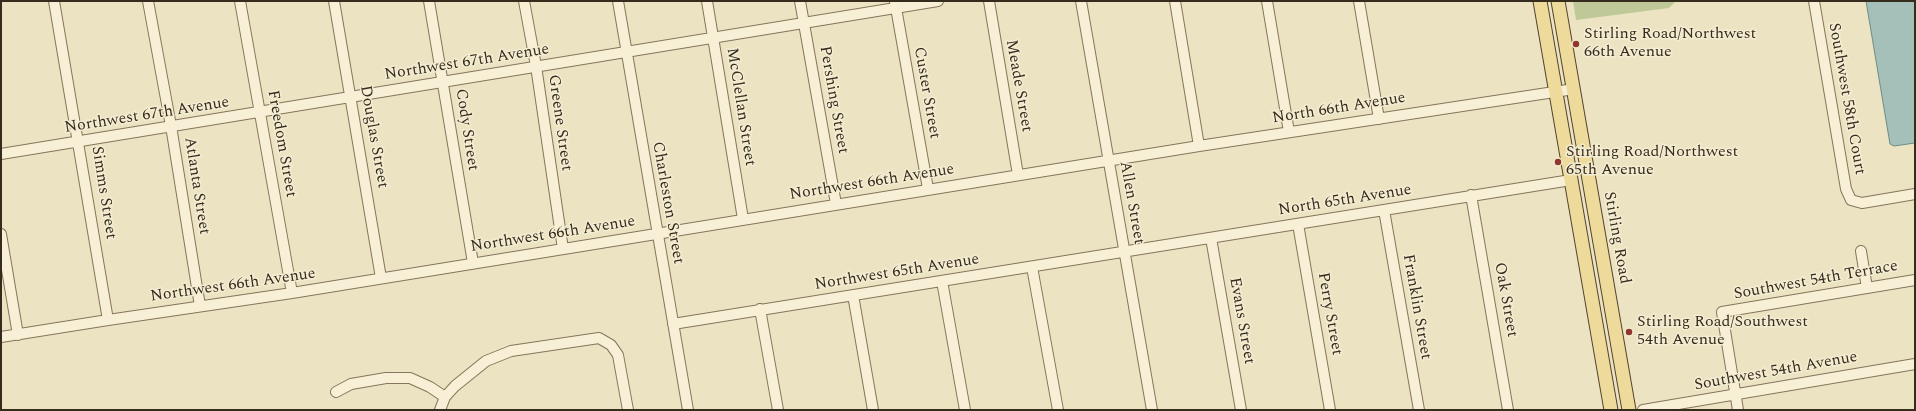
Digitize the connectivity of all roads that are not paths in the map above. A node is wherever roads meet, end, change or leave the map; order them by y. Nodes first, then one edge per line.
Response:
1 (54, 1) edge
2 (148, 1) edge
3 (240, 1) edge
4 (334, 1) edge
5 (429, 1) edge
6 (524, 1) edge
7 (618, 1) edge
8 (707, 1) edge
9 (800, 1) edge
10 (938, 1) edge
11 (989, 1) edge
12 (1082, 1) edge
13 (1175, 1) edge
14 (1267, 1) edge
15 (1358, 1) edge
16 (1540, 1) edge
17 (1558, 1) edge
18 (1814, 1) edge
19 (896, 4) edge
20 (804, 23) junction
21 (714, 37) junction
22 (626, 51) junction
23 (536, 66) junction
24 (443, 81) junction
25 (1574, 89) junction
26 (1556, 92) junction
27 (351, 97) junction
28 (260, 113) junction
29 (1379, 118) junction
30 (171, 126) junction
31 (1289, 132) junction
32 (79, 142) junction
33 (1198, 146) junction
34 (1, 154) edge
35 (1109, 161) junction
36 (1018, 175) junction
37 (1571, 180) junction
38 (928, 189) junction
39 (1915, 194) edge
40 (1471, 195) junction
41 (836, 204) junction
42 (1384, 210) junction
43 (742, 219) junction
44 (1298, 224) junction
45 (1, 234) edge
46 (656, 234) junction
47 (1211, 238) junction
48 (563, 249) junction
49 (1861, 251) dead end
50 (1124, 252) junction
51 (473, 263) junction
52 (1032, 267) junction
53 (382, 278) junction
54 (1915, 280) edge
55 (942, 281) junction
56 (1867, 288) junction
57 (292, 293) junction
58 (853, 295) junction
59 (200, 306) junction
60 (760, 310) junction
61 (108, 320) junction
62 (674, 324) junction
63 (18, 334) junction
64 (1, 337) edge
65 (1915, 364) edge
66 (336, 392) dead end
67 (1735, 394) junction
68 (445, 397) junction
69 (440, 410) edge
70 (628, 410) edge
71 (688, 410) edge
72 (778, 410) edge
73 (873, 410) edge
74 (964, 410) edge
75 (1058, 410) edge
76 (1152, 410) edge
77 (1241, 410) edge
78 (1330, 410) edge
79 (1419, 410) edge
80 (1508, 410) edge
81 (1611, 410) edge
82 (1629, 410) edge
83 (1643, 410) edge
84 (1738, 410) edge

1 - 32 street, Simms Street
2 - 30 street, Atlanta Street
3 - 28 street, Freedom Street
4 - 27 street, Douglas Street
5 - 24 street, Cody Street
6 - 23 street, Greene Street
7 - 22 street, Charleston Street
8 - 21 street, McClellan Street
9 - 20 street, Pershing Street
10 - 19 street, Northwest 67th Avenue
11 - 36 street, Meade Street
12 - 35 street, Allen Street
13 - 33 street
14 - 31 street
15 - 29 street
16 - 26 main road
17 - 25 main road, Stirling Road
18 - 39 street, Southwest 58th Court
19 - 20 street, Northwest 67th Avenue
19 - 38 street, Custer Street
20 - 21 street, Northwest 67th Avenue
20 - 41 street, Pershing Street
21 - 22 street, Northwest 67th Avenue
21 - 43 street, McClellan Street
22 - 23 street, Northwest 67th Avenue
22 - 46 street, Charleston Street
23 - 24 street, Northwest 67th Avenue
23 - 48 street, Greene Street
24 - 27 street, Northwest 67th Avenue
24 - 51 street, Cody Street
25 - 26 street, North 66th Avenue
25 - 82 main road, Stirling Road
26 - 29 street, North 66th Avenue
26 - 37 main road
27 - 28 street, Northwest 67th Avenue
27 - 53 street, Douglas Street
28 - 30 street, Northwest 67th Avenue
28 - 57 street, Freedom Street
29 - 31 street, North 66th Avenue
30 - 32 street, Northwest 67th Avenue
30 - 59 street, Atlanta Street
31 - 33 street, North 66th Avenue
32 - 34 street, Northwest 67th Avenue
32 - 61 street, Simms Street
33 - 35 street, North 66th Avenue
35 - 36 street, Northwest 66th Avenue
35 - 50 street, Allen Street
36 - 38 street, Northwest 66th Avenue
37 - 40 street, North 65th Avenue
37 - 81 main road
38 - 41 street, Northwest 66th Avenue
40 - 42 street, North 65th Avenue
40 - 80 street, Oak Street
41 - 43 street, Northwest 66th Avenue
42 - 44 street, North 65th Avenue
42 - 79 street, Franklin Street
43 - 46 street, Northwest 66th Avenue
44 - 47 street, North 65th Avenue
44 - 78 street, Perry Street
45 - 63 street
46 - 48 street, Northwest 66th Avenue
46 - 62 street, Charleston Street
47 - 50 street, North 65th Avenue
47 - 77 street, Evans Street
48 - 51 street, Northwest 66th Avenue
49 - 56 street
50 - 52 street, Northwest 65th Avenue
50 - 76 street, Allen Street
51 - 53 street, Northwest 66th Avenue
52 - 55 street, Northwest 65th Avenue
52 - 75 street
53 - 57 street, Northwest 66th Avenue
54 - 56 street, Southwest 54th Terrace
55 - 58 street, Northwest 65th Avenue
55 - 74 street
56 - 67 street, Southwest 54th Terrace
57 - 59 street, Northwest 66th Avenue
58 - 60 street, Northwest 65th Avenue
58 - 73 street
59 - 61 street, Northwest 66th Avenue
60 - 62 street, Northwest 65th Avenue
60 - 72 street
61 - 63 street, Northwest 66th Avenue
62 - 71 street, Charleston Street
63 - 64 street, Northwest 66th Avenue
65 - 67 street, Southwest 54th Avenue
66 - 68 street
67 - 83 street, Southwest 54th Avenue
67 - 84 street
68 - 69 street
68 - 70 street

